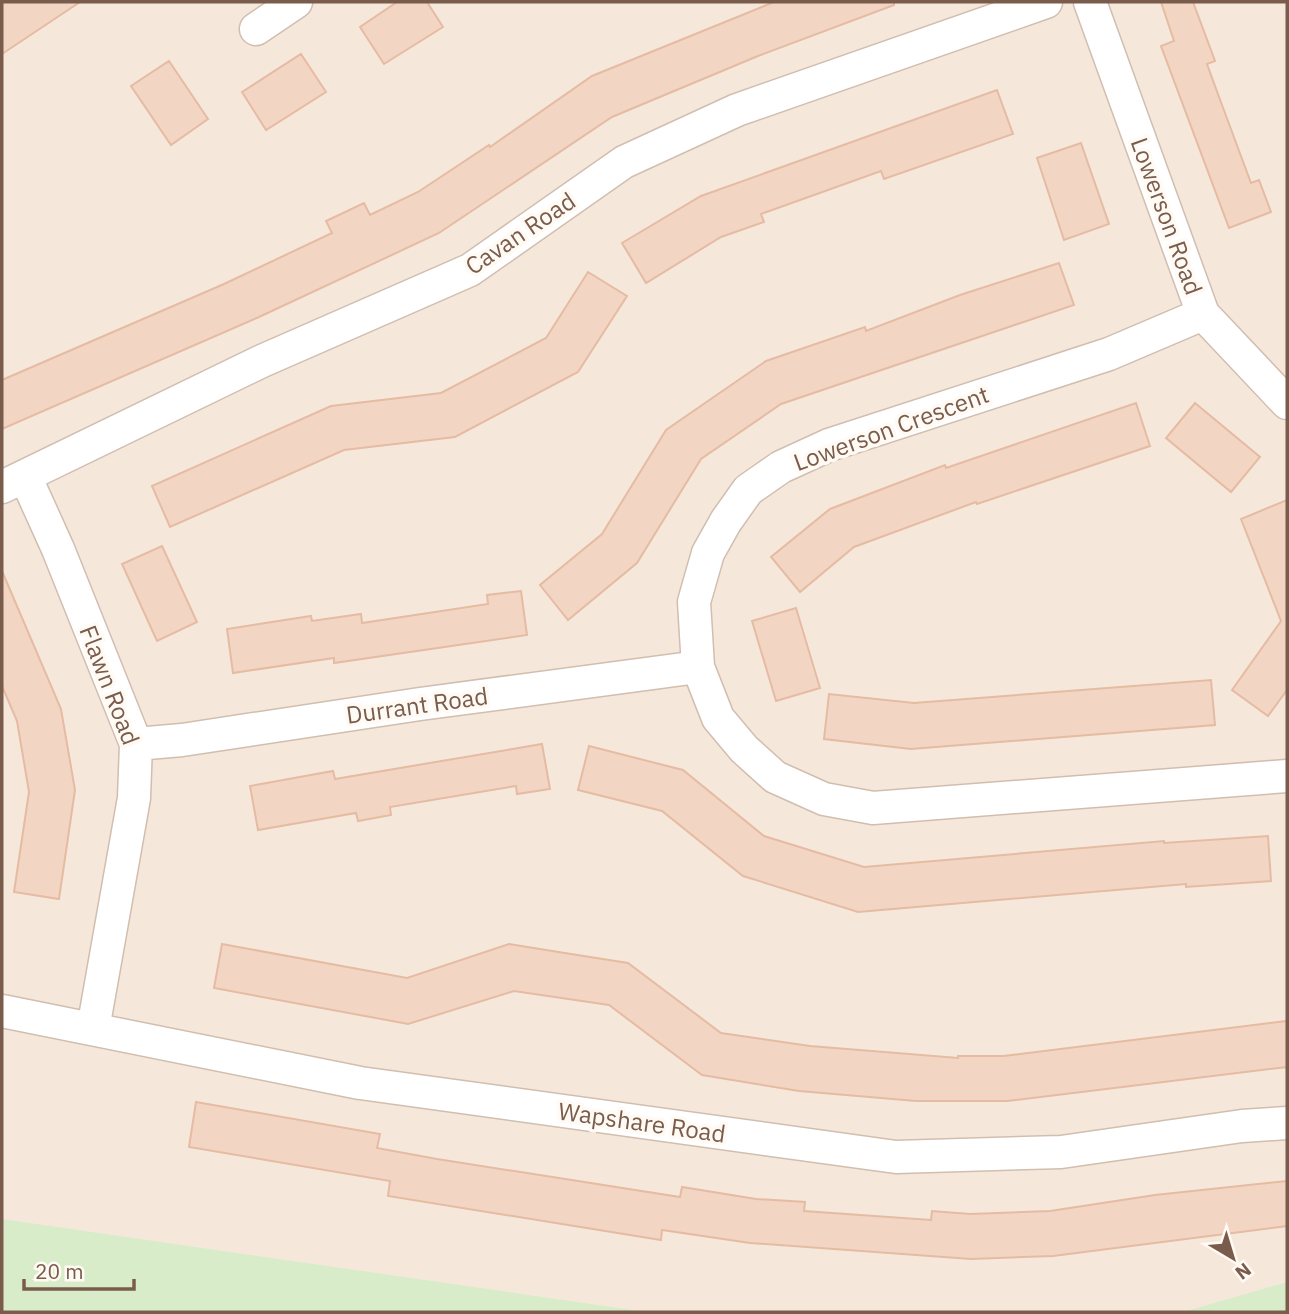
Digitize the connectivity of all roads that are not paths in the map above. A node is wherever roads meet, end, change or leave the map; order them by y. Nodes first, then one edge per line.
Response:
1 (296, 2) edge
2 (1046, 2) edge
3 (1090, 2) edge
4 (256, 29) dead end
5 (1203, 314) junction
6 (1287, 403) edge
7 (13, 481) edge
8 (698, 667) junction
9 (136, 744) junction
10 (1287, 776) edge
11 (2, 1011) edge
12 (93, 1028) junction
13 (1287, 1123) edge

1 - 4 street
2 - 7 street, Cavan Road
3 - 5 street, Lowerson Road
5 - 6 street, Lowerson Road
5 - 8 street, Lowerson Crescent
7 - 9 street, Flawn Road
8 - 9 street, Durrant Road
8 - 10 street, Lowerson Crescent
9 - 12 street, Flawn Road
11 - 12 street, Wapshare Road
12 - 13 street, Wapshare Road

